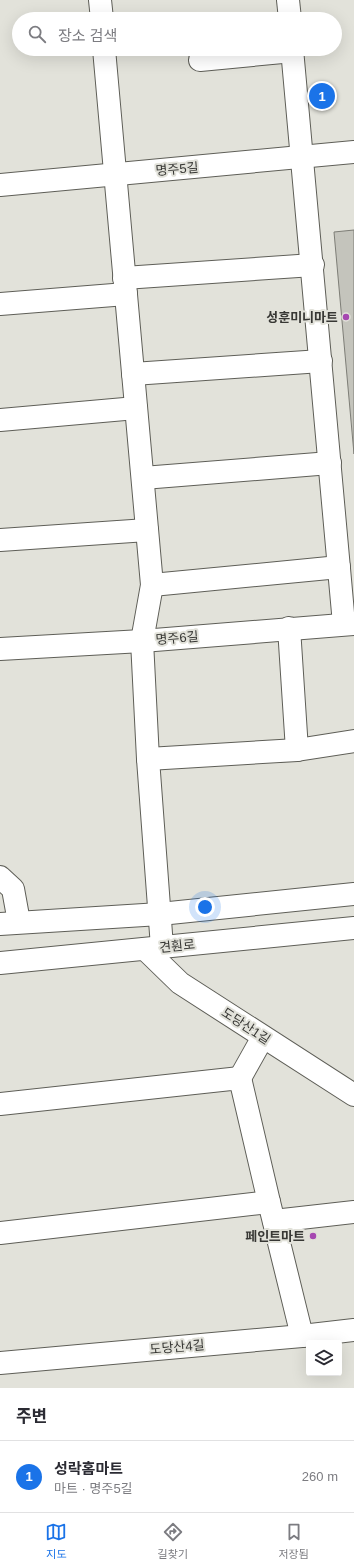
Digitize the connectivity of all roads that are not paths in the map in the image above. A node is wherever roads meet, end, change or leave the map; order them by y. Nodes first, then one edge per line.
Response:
1 (100, 0) edge
2 (288, 0) edge
3 (101, 12) edge
4 (289, 12) edge
5 (105, 56) edge
6 (237, 56) edge
7 (294, 56) edge
8 (200, 60) dead end
9 (354, 152) edge
10 (303, 157) junction
11 (115, 174) junction
12 (0, 185) edge
13 (312, 265) junction
14 (125, 286) junction
15 (0, 304) edge
16 (321, 361) junction
17 (133, 374) junction
18 (136, 408) junction
19 (0, 420) edge
20 (330, 463) junction
21 (142, 478) junction
22 (147, 530) junction
23 (0, 540) edge
24 (339, 567) junction
25 (152, 585) junction
26 (349, 624) edge
27 (289, 628) junction
28 (142, 641) junction
29 (0, 649) edge
30 (354, 741) edge
31 (297, 750) junction
32 (148, 759) junction
33 (0, 877) edge
34 (354, 894) edge
35 (160, 914) junction
36 (9, 923) edge
37 (354, 928) edge
38 (154, 948) junction
39 (0, 963) edge
40 (263, 1037) junction
41 (240, 1078) junction
42 (354, 1095) edge
43 (0, 1104) edge
44 (271, 1212) junction
45 (354, 1212) edge
46 (0, 1233) edge
47 (354, 1330) edge
48 (302, 1336) junction
49 (0, 1363) edge

1 - 3 street
2 - 4 street
5 - 11 street
6 - 8 street
7 - 10 street
9 - 10 street, 명주5길
10 - 11 street, 명주5길
10 - 13 street
11 - 12 street, 명주5길
11 - 14 street
13 - 14 street
13 - 16 street
14 - 15 street
14 - 17 street
16 - 17 street
16 - 20 street
17 - 18 street
18 - 19 street
18 - 21 street
20 - 21 street
20 - 24 street
21 - 22 street
22 - 23 street
22 - 25 street
24 - 25 street
24 - 26 street
25 - 28 street
26 - 27 street, 명주6길
27 - 28 street, 명주6길
27 - 31 street
28 - 29 street, 명주6길
28 - 32 street
30 - 31 street
31 - 32 street
32 - 35 street
33 - 36 street
34 - 35 street
35 - 36 street
35 - 38 street
37 - 38 street, 견훤로
38 - 39 street, 견훤로
38 - 40 street, 도당산1길
40 - 41 street
40 - 42 street, 도당산1길
41 - 43 street
41 - 44 street
44 - 45 street
44 - 46 street
44 - 48 street
47 - 48 street, 도당산4길
48 - 49 street, 도당산4길

